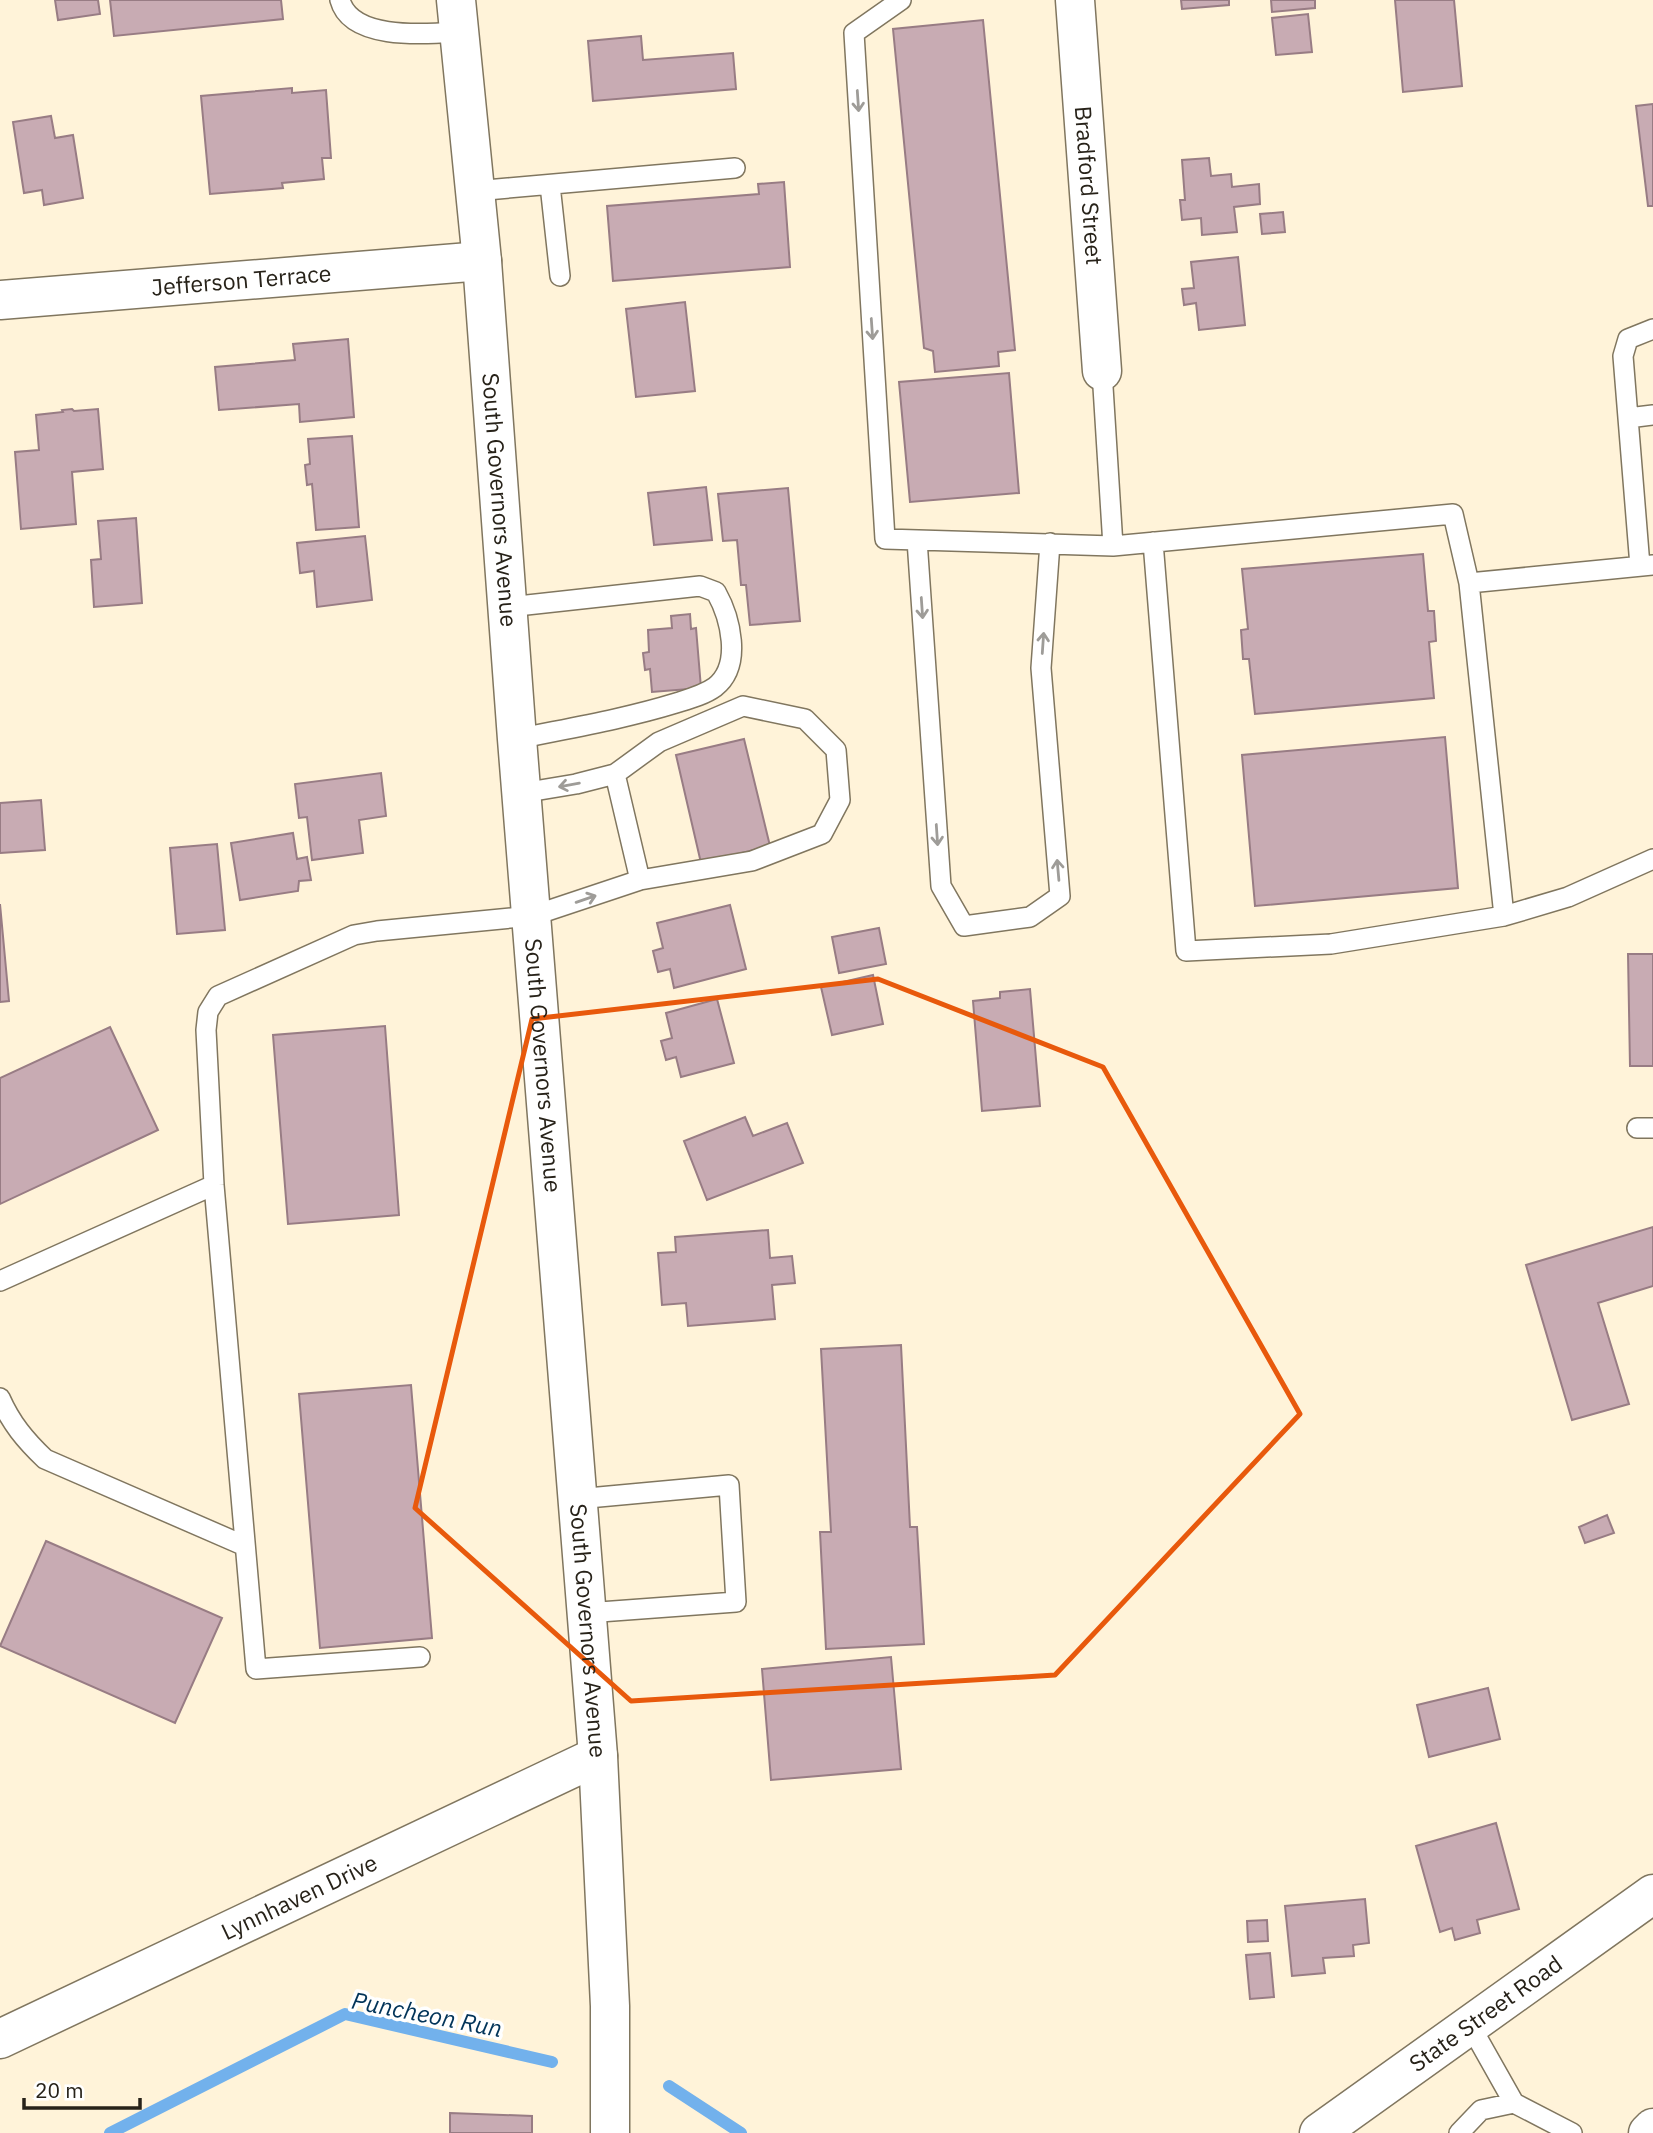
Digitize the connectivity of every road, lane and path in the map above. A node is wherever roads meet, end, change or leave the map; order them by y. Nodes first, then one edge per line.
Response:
1 (340, 0) edge
2 (901, 0) edge
3 (1075, 0) edge
4 (457, 16) edge
5 (735, 168) dead end
6 (550, 185) junction
7 (475, 191) junction
8 (482, 261) junction
9 (559, 276) dead end
10 (0, 300) edge
11 (1653, 329) edge
12 (1102, 371) joint
13 (1653, 415) edge
14 (1628, 418) junction
15 (917, 540) junction
16 (1153, 542) junction
17 (1050, 543) junction
18 (1113, 545) junction
19 (1647, 565) edge
20 (1469, 583) junction
21 (508, 607) junction
22 (517, 739) junction
23 (615, 774) junction
24 (522, 793) junction
25 (1653, 859) edge
26 (640, 880) junction
27 (532, 916) junction
28 (1504, 916) junction
29 (214, 1185) junction
30 (0, 1281) edge
31 (0, 1398) edge
32 (577, 1499) junction
33 (245, 1546) junction
34 (586, 1614) junction
35 (420, 1657) dead end
36 (598, 1756) junction
37 (1653, 1894) edge
38 (1470, 2025) junction
39 (0, 2039) edge
40 (1514, 2103) junction
41 (1653, 2128) edge
42 (610, 2133) edge
43 (1319, 2133) edge
44 (1459, 2133) edge
45 (1572, 2133) edge
46 (1648, 2133) edge

1 - 4 lane
2 -> 15 lane
3 - 12 main road, Bradford Street
4 - 7 main road, South Governors Avenue
5 - 6 lane
6 - 7 lane
6 - 9 lane
7 - 8 main road, South Governors Avenue
8 - 10 main road, Jefferson Terrace
8 - 21 main road, South Governors Avenue
11 - 14 lane
12 - 18 lane
13 - 14 lane
14 - 19 lane
15 - 17 lane
15 -> 17 lane
16 - 18 lane
16 - 20 lane
16 - 28 lane
17 - 18 lane
19 - 20 lane
20 - 28 lane
21 - 22 main road, South Governors Avenue
21 - 22 lane
22 - 24 main road, South Governors Avenue
23 -> 24 lane
23 - 26 lane
23 - 26 lane
24 - 27 main road, South Governors Avenue
25 - 28 lane
27 -> 26 lane
27 - 29 lane
27 - 32 main road, South Governors Avenue
29 - 30 lane
29 - 33 lane
31 - 33 lane
32 - 34 main road, South Governors Avenue
32 - 34 lane
33 - 35 lane
34 - 36 main road, South Governors Avenue
36 - 39 main road, Lynnhaven Drive
36 - 42 main road, South Governors Avenue
37 - 38 main road, State Street Road
38 - 40 lane
38 - 43 main road, State Street Road
40 - 44 lane
40 - 45 lane
41 - 46 main road

